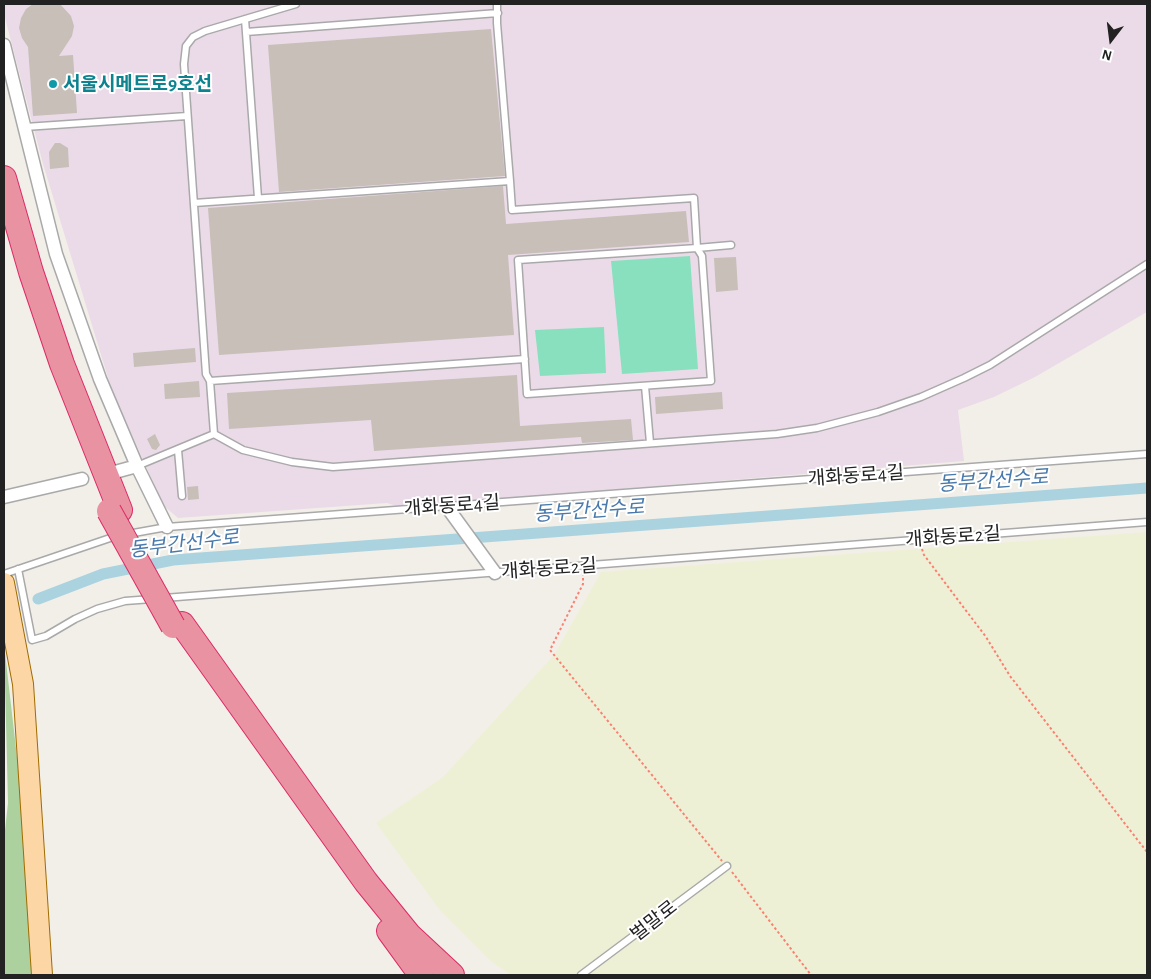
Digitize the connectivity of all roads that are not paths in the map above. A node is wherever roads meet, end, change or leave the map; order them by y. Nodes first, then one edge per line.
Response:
1 (296, 4) edge
2 (497, 4) edge
3 (498, 13) junction
4 (245, 19) junction
5 (246, 32) junction
6 (4, 45) edge
7 (187, 116) junction
8 (24, 127) junction
9 (4, 178) edge
10 (510, 181) junction
11 (258, 198) junction
12 (194, 202) junction
13 (4, 216) edge
14 (731, 245) dead end
15 (697, 248) junction
16 (1147, 264) edge
17 (525, 359) junction
18 (210, 381) junction
19 (646, 386) junction
20 (214, 434) junction
21 (650, 443) junction
22 (178, 450) junction
23 (1147, 454) edge
24 (137, 466) junction
25 (115, 472) dead end
26 (82, 479) dead end
27 (182, 496) dead end
28 (4, 497) edge
29 (447, 507) junction
30 (115, 511) junction
31 (1147, 522) edge
32 (167, 527) junction
33 (18, 569) junction
34 (492, 569) junction
35 (4, 574) edge
36 (4, 584) edge
37 (178, 625) junction
38 (727, 866) road end
39 (42, 975) edge
40 (421, 975) edge
41 (452, 975) edge
42 (581, 975) edge

1 - 4 lane
2 - 3 lane
3 - 5 lane
3 - 10 lane
4 - 5 lane
4 - 7 lane
5 - 11 lane
6 - 8 street
7 - 8 lane
7 - 12 lane
8 - 24 street
9 - 30 highway
10 - 11 lane
10 - 15 lane
11 - 12 lane
12 - 18 lane
13 - 30 highway
14 - 15 lane
15 - 17 lane
15 - 19 lane
16 - 21 lane
17 - 18 lane
17 - 19 lane
18 - 20 lane
19 - 21 lane
20 - 21 lane
20 - 22 lane
22 - 24 lane
22 - 27 lane
23 - 29 lane, 개화동로4길
24 - 25 street
24 - 32 street
26 - 28 street
29 - 32 lane, 개화동로4길
29 - 34 street
30 - 37 highway
31 - 34 lane, 개화동로2길
32 - 33 lane, 개화동로4길
33 - 34 lane, 개화동로2길
33 - 35 lane, 개화동로4길
36 - 39 main road
37 - 40 highway
37 - 41 highway
38 - 42 lane, 벌말로

